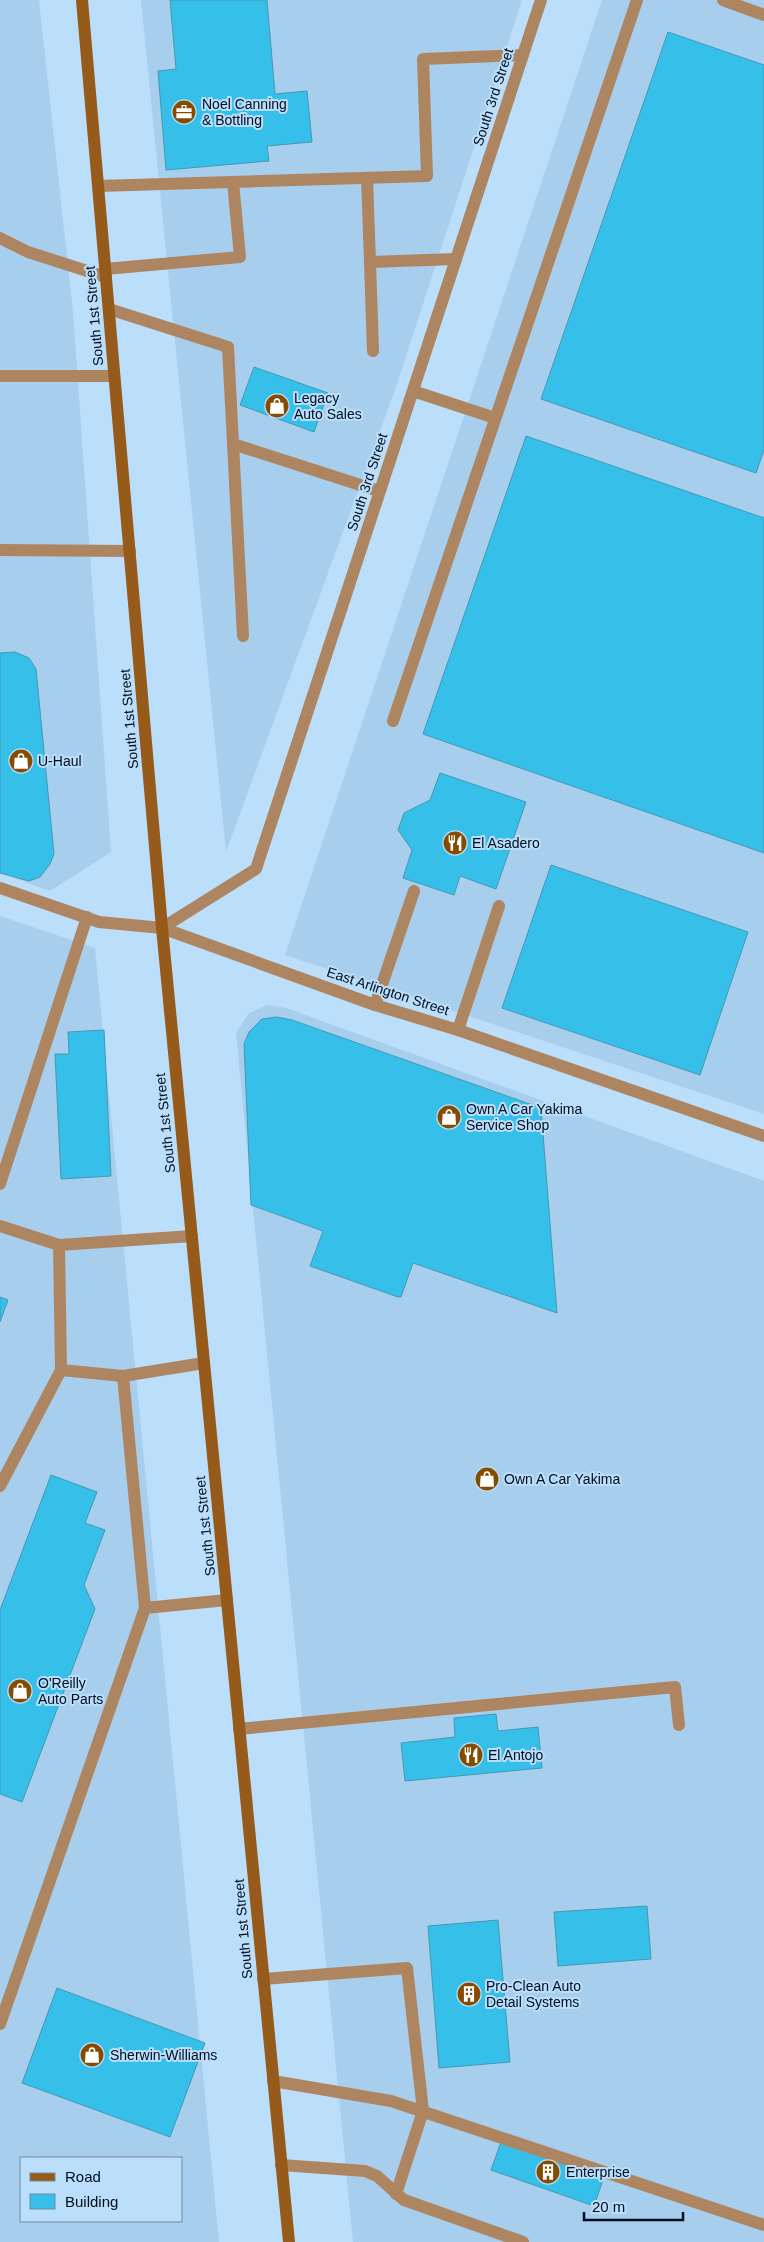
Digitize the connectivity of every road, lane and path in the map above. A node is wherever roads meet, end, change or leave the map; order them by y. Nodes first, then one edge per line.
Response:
1 (82, 0) edge
2 (541, 0) edge
3 (637, 0) edge
4 (723, 0) edge
5 (764, 15) edge
6 (523, 55) junction
7 (367, 178) junction
8 (233, 182) junction
9 (98, 186) junction
10 (0, 238) edge
11 (456, 258) junction
12 (370, 262) junction
13 (106, 273) junction
14 (109, 309) junction
15 (373, 351) dead end
16 (0, 376) edge
17 (114, 376) junction
18 (413, 391) junction
19 (495, 418) junction
20 (233, 444) junction
21 (379, 491) junction
22 (0, 550) edge
23 (130, 551) junction
24 (243, 636) dead end
25 (393, 721) dead end
26 (0, 888) edge
27 (414, 891) dead end
28 (499, 906) dead end
29 (87, 917) junction
30 (162, 928) junction
31 (375, 1004) junction
32 (458, 1030) junction
33 (764, 1136) edge
34 (0, 1184) edge
35 (0, 1226) edge
36 (192, 1236) junction
37 (59, 1245) junction
38 (204, 1364) junction
39 (61, 1370) junction
40 (123, 1376) junction
41 (0, 1486) edge
42 (227, 1600) junction
43 (145, 1608) junction
44 (678, 1724) dead end
45 (239, 1730) junction
46 (263, 1978) junction
47 (0, 2024) edge
48 (273, 2081) junction
49 (423, 2111) junction
50 (281, 2165) junction
51 (396, 2194) junction
52 (764, 2225) edge
53 (289, 2242) edge
54 (523, 2242) edge

1 - 9 main road, South 1st Street
2 - 6 street, South 3rd Street
3 - 19 street
4 - 5 street
6 - 7 street
6 - 11 street, South 3rd Street
7 - 8 street
7 - 12 street
8 - 9 street
8 - 13 street
9 - 13 main road, South 1st Street
10 - 13 street
11 - 12 street
11 - 18 street, South 3rd Street
12 - 15 street
13 - 14 main road, South 1st Street
14 - 17 main road, South 1st Street
14 - 20 street
16 - 17 street
17 - 23 main road, South 1st Street
18 - 19 street
18 - 21 street, South 3rd Street
19 - 25 street
20 - 21 street
20 - 24 street
21 - 30 street, South 3rd Street
22 - 23 street
23 - 30 main road, South 1st Street
26 - 29 street, East Arlington Street
27 - 31 street
28 - 32 street
29 - 30 street, East Arlington Street
29 - 34 street
30 - 31 street, East Arlington Street
30 - 36 main road, South 1st Street
31 - 32 street, East Arlington Street
32 - 33 street, East Arlington Street
35 - 37 street
36 - 37 street
36 - 38 main road, South 1st Street
37 - 39 street
38 - 40 street
38 - 42 main road, South 1st Street
39 - 40 street
39 - 41 street
40 - 43 street
42 - 43 street
42 - 45 main road, South 1st Street
43 - 47 street
44 - 45 street
45 - 46 main road, South 1st Street
46 - 48 main road, South 1st Street
46 - 49 street
48 - 49 street
48 - 50 main road, South 1st Street
49 - 51 street
49 - 52 street
50 - 51 street
50 - 53 main road, South 1st Street
51 - 54 street

